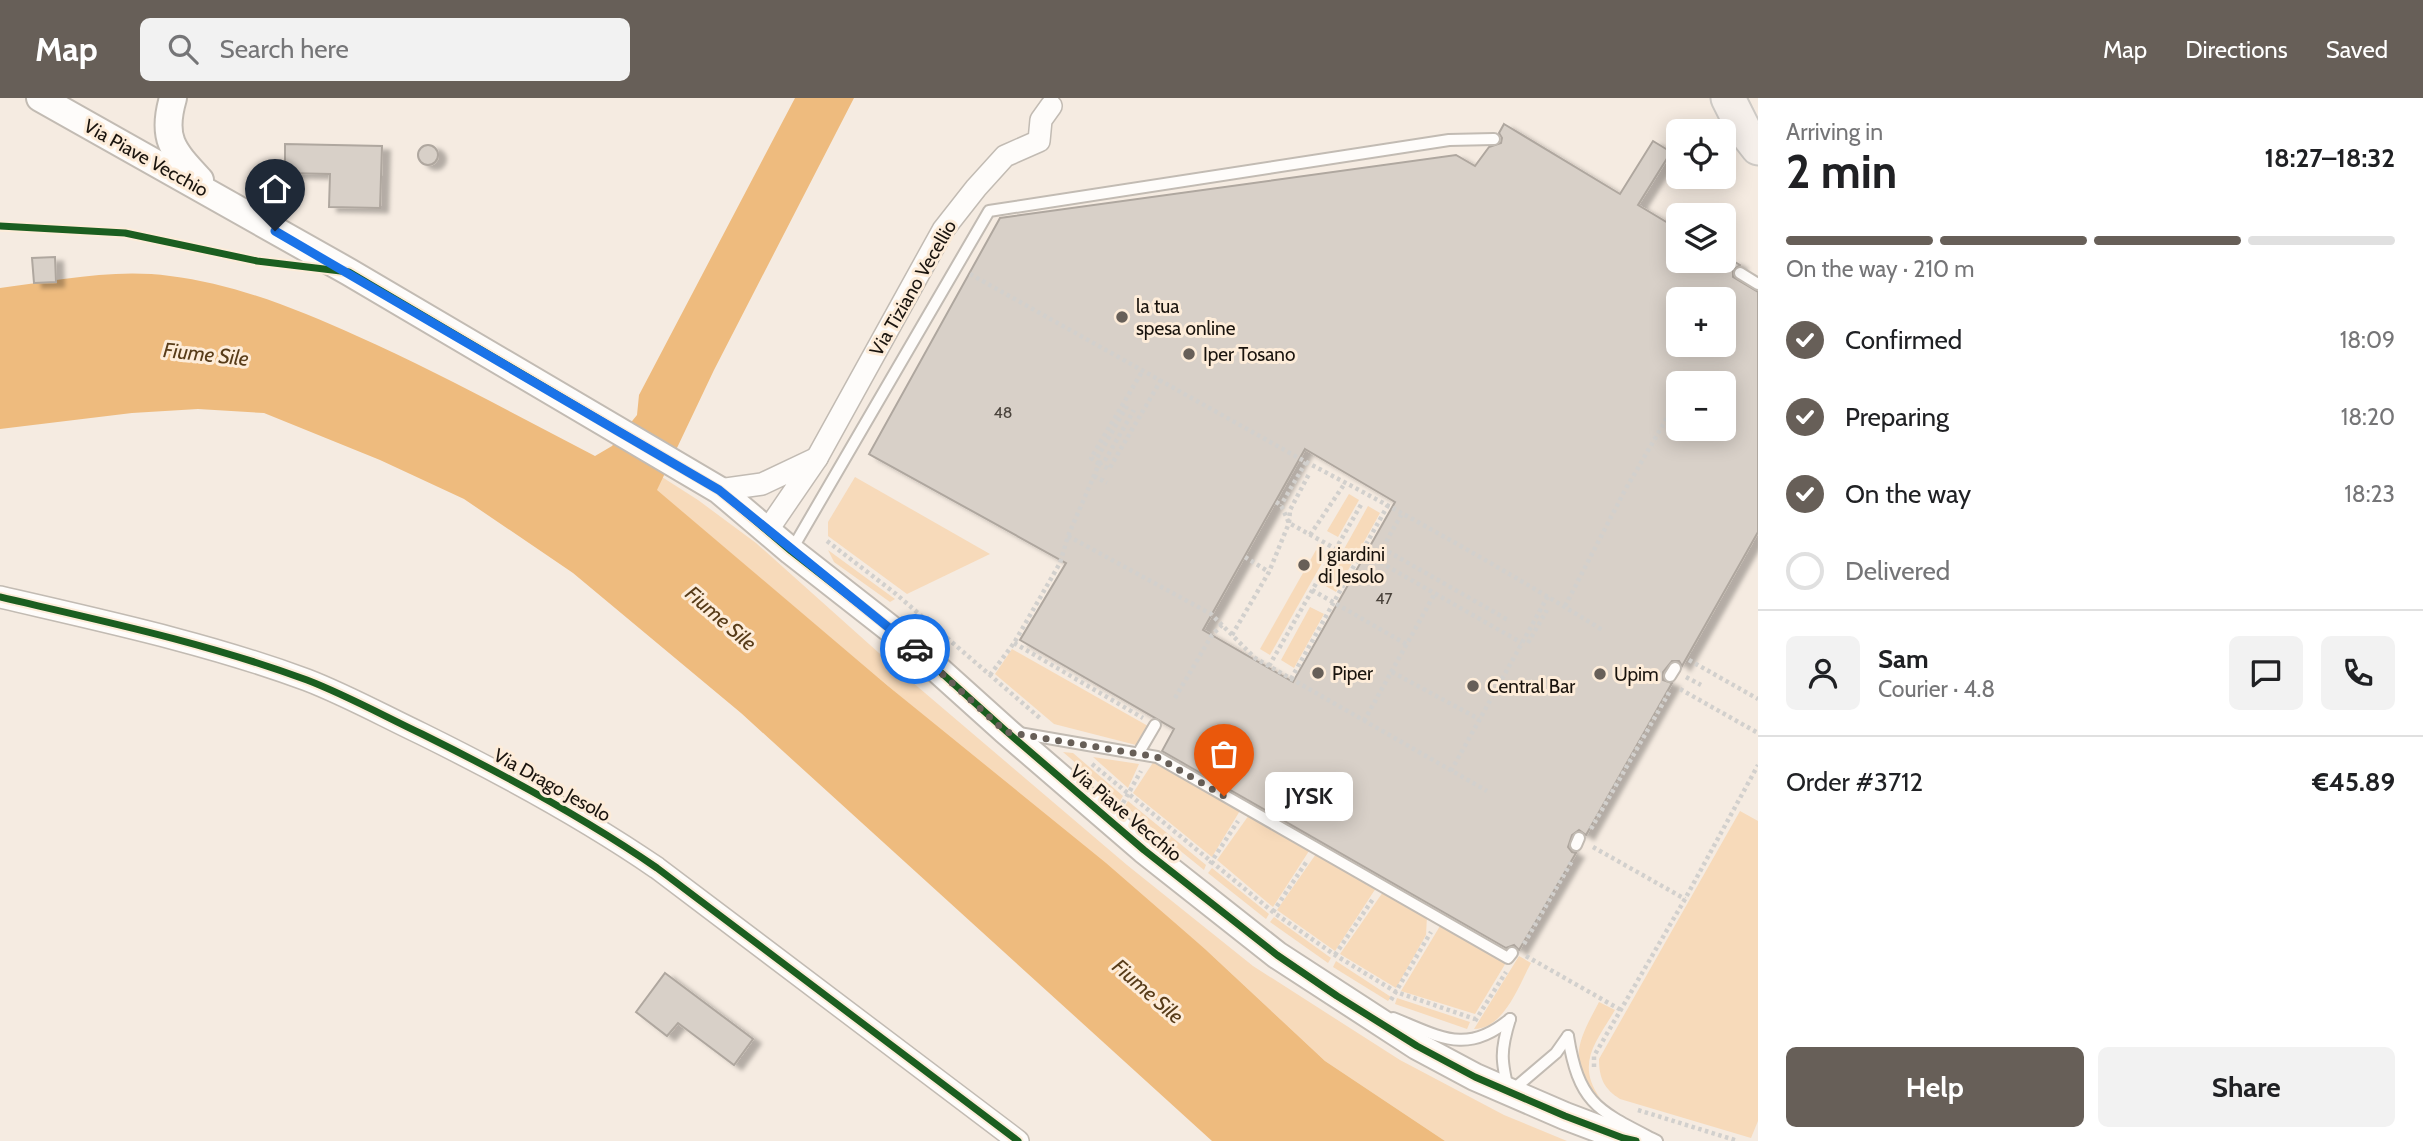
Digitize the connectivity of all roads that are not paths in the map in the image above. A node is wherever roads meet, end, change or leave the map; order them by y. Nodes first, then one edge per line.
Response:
1 (40, 98) edge
2 (173, 98) edge
3 (1710, 98) edge
4 (1728, 98) edge
5 (1051, 106) dead end
6 (1494, 139) dead end
7 (1751, 139) edge
8 (215, 197) junction
9 (1740, 273) dead end
10 (1758, 284) edge
11 (817, 458) junction
12 (719, 490) junction
13 (767, 531) junction
14 (791, 551) junction
15 (0, 597) edge
16 (1155, 725) road end
17 (1006, 732) junction
18 (1144, 754) junction
19 (1515, 952) road end
20 (1337, 996) junction
21 (1509, 1093) junction
22 (1018, 1141) edge
23 (1636, 1141) edge
24 (1657, 1141) edge

1 - 8 street, Via Piave Vecchio
2 - 8 street, Via Piave Vecchio
3 - 7 main road
4 - 7 main road
5 - 11 street, Via Tiziano Vecellio
6 - 14 lane
8 - 12 street, Via Piave Vecchio
9 - 10 lane
11 - 12 street
11 - 13 street, Via Tiziano Vecellio
12 - 13 street, Via Piave Vecchio
13 - 14 street, Via Piave Vecchio
14 - 17 street, Via Piave Vecchio
15 - 22 street, Via Drago Jesolo
16 - 18 lane
17 - 18 lane
17 - 20 street, Via Piave Vecchio
18 - 19 lane
20 - 21 street, Via Piave Vecchio
20 - 21 lane
21 - 23 street, Via Piave Vecchio
21 - 24 lane

